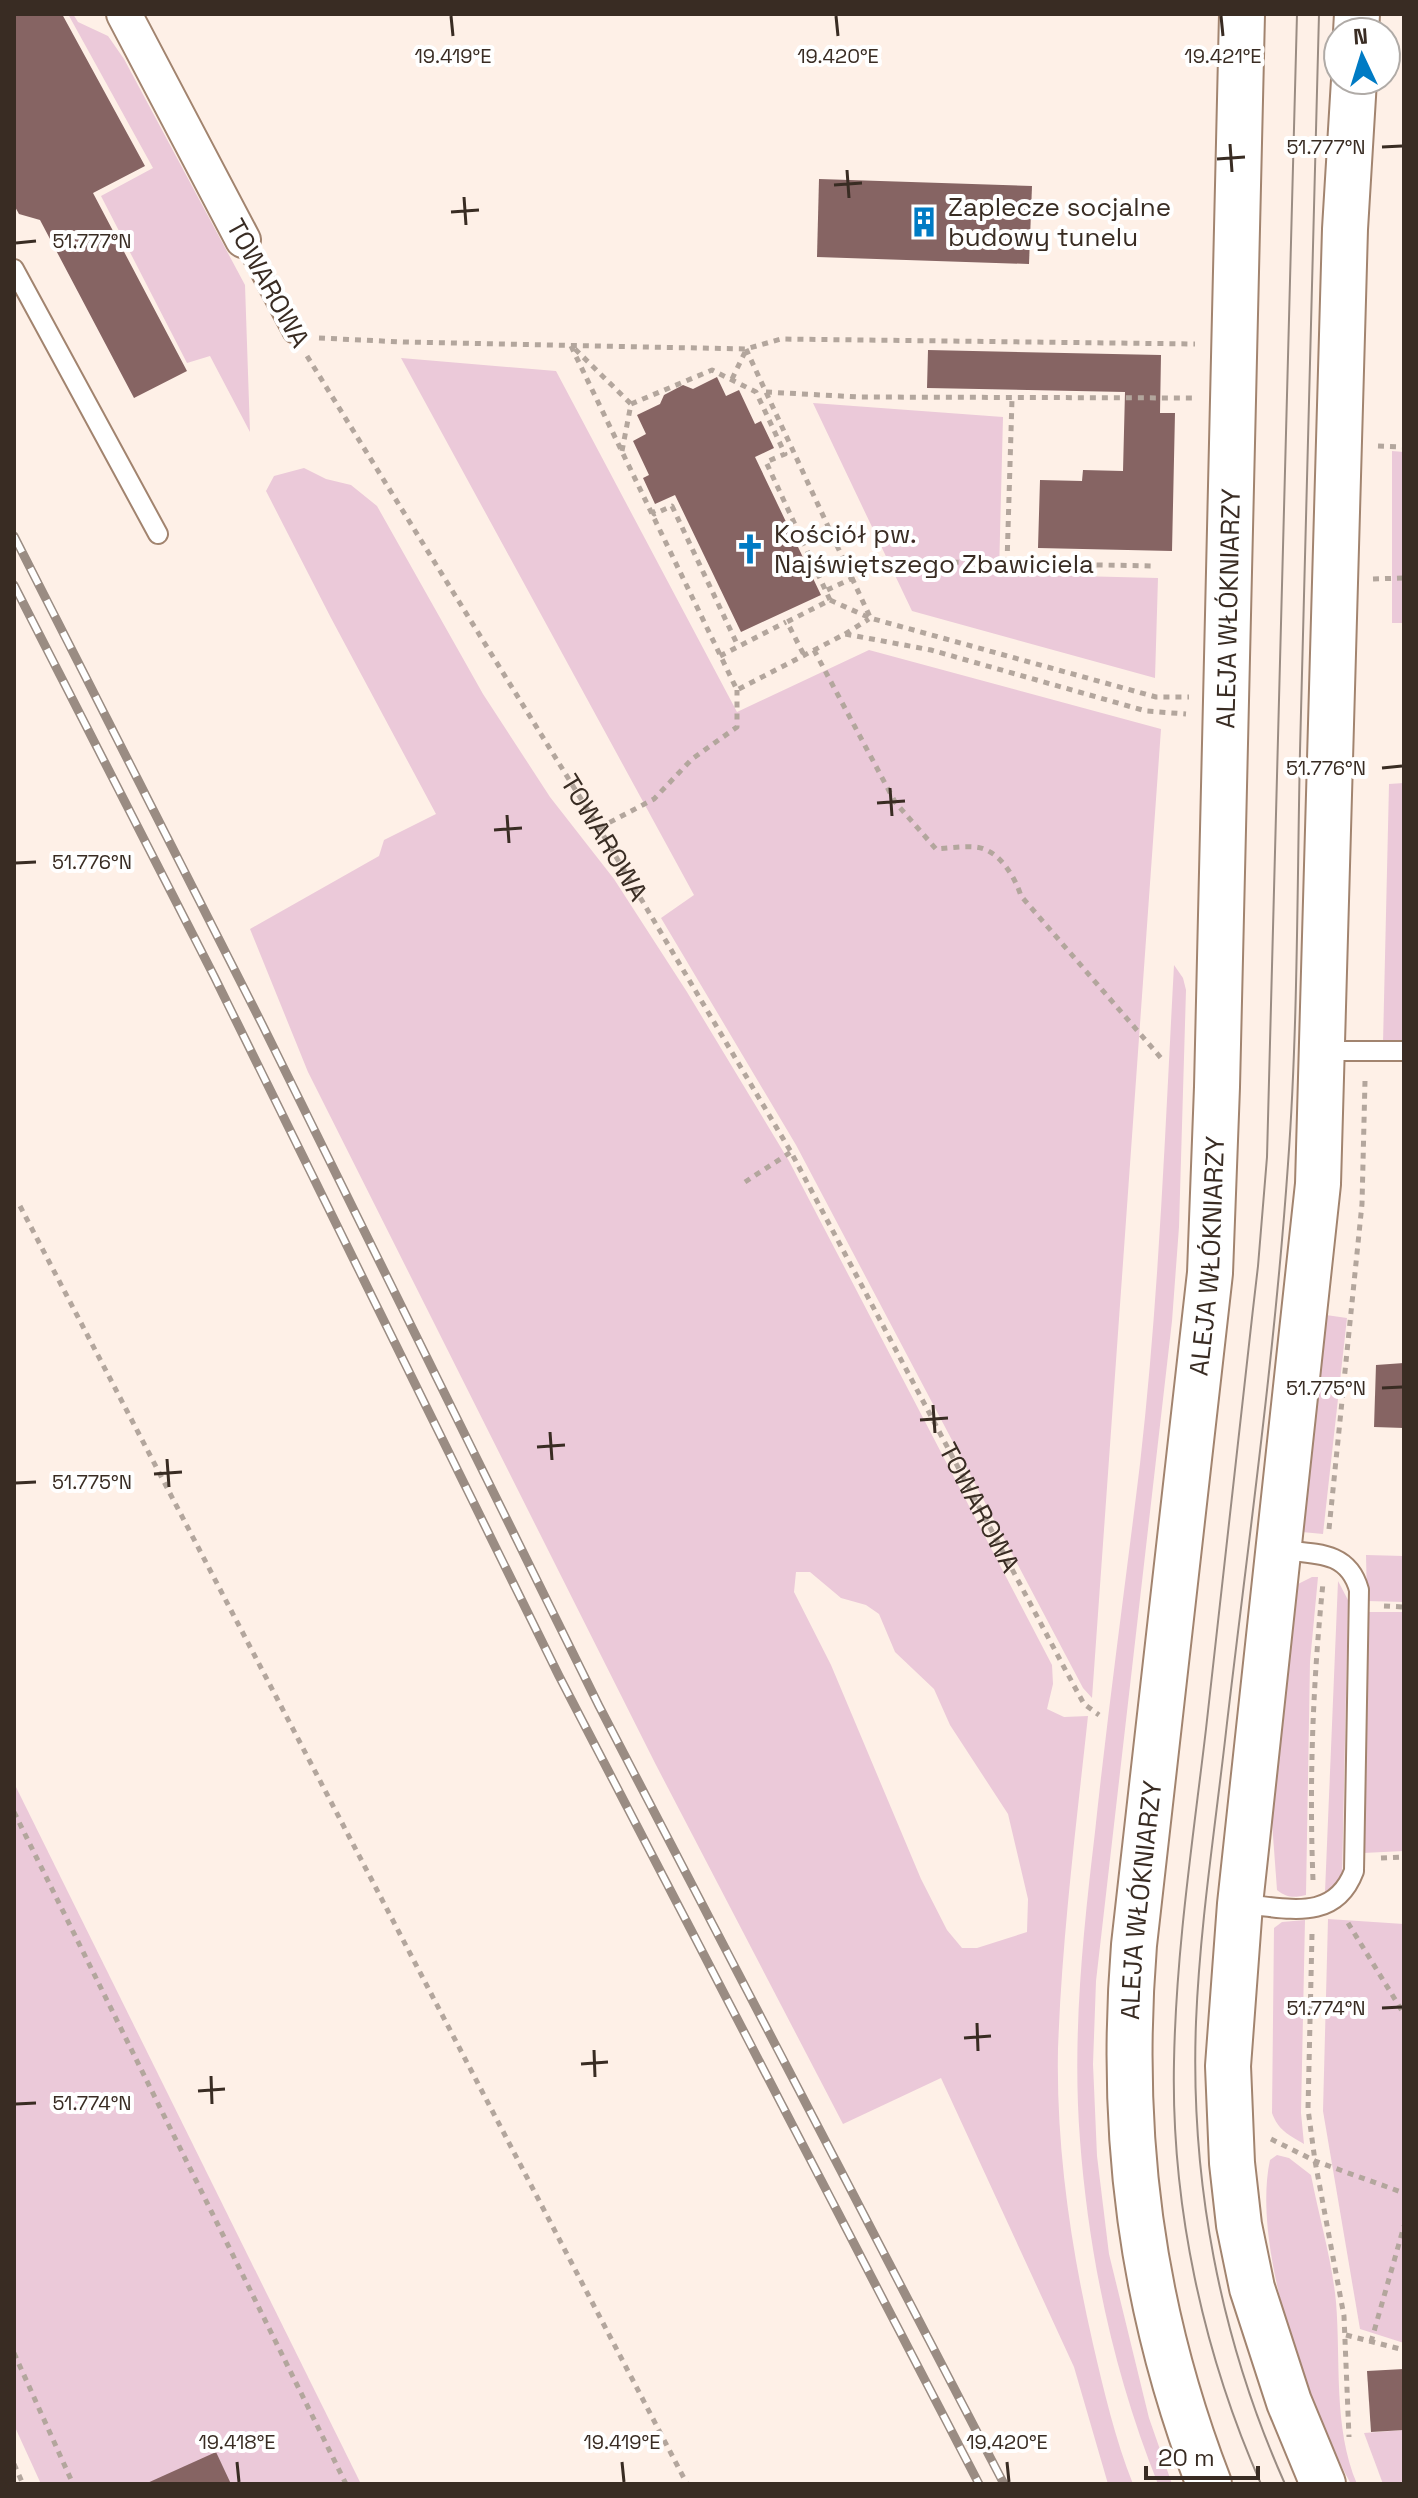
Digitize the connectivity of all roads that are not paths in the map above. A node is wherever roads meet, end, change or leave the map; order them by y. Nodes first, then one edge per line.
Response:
1 (124, 14) edge
2 (1242, 14) edge
3 (1353, 96) edge
4 (243, 240) joint
5 (14, 269) edge
6 (293, 333) road end
7 (158, 534) dead end
8 (1324, 1051) junction
9 (1404, 1051) edge
10 (1279, 1550) junction
11 (1240, 1904) junction
12 (1209, 2484) edge
13 (1323, 2484) edge

1 - 4 street, TOWAROWA
2 - 12 main road, ALEJA WŁÓKNIARZY
3 - 8 main road
4 - 6 lane, TOWAROWA
5 - 7 lane
8 - 9 lane
8 - 10 main road
10 - 11 main road
10 - 11 lane
11 - 13 main road

